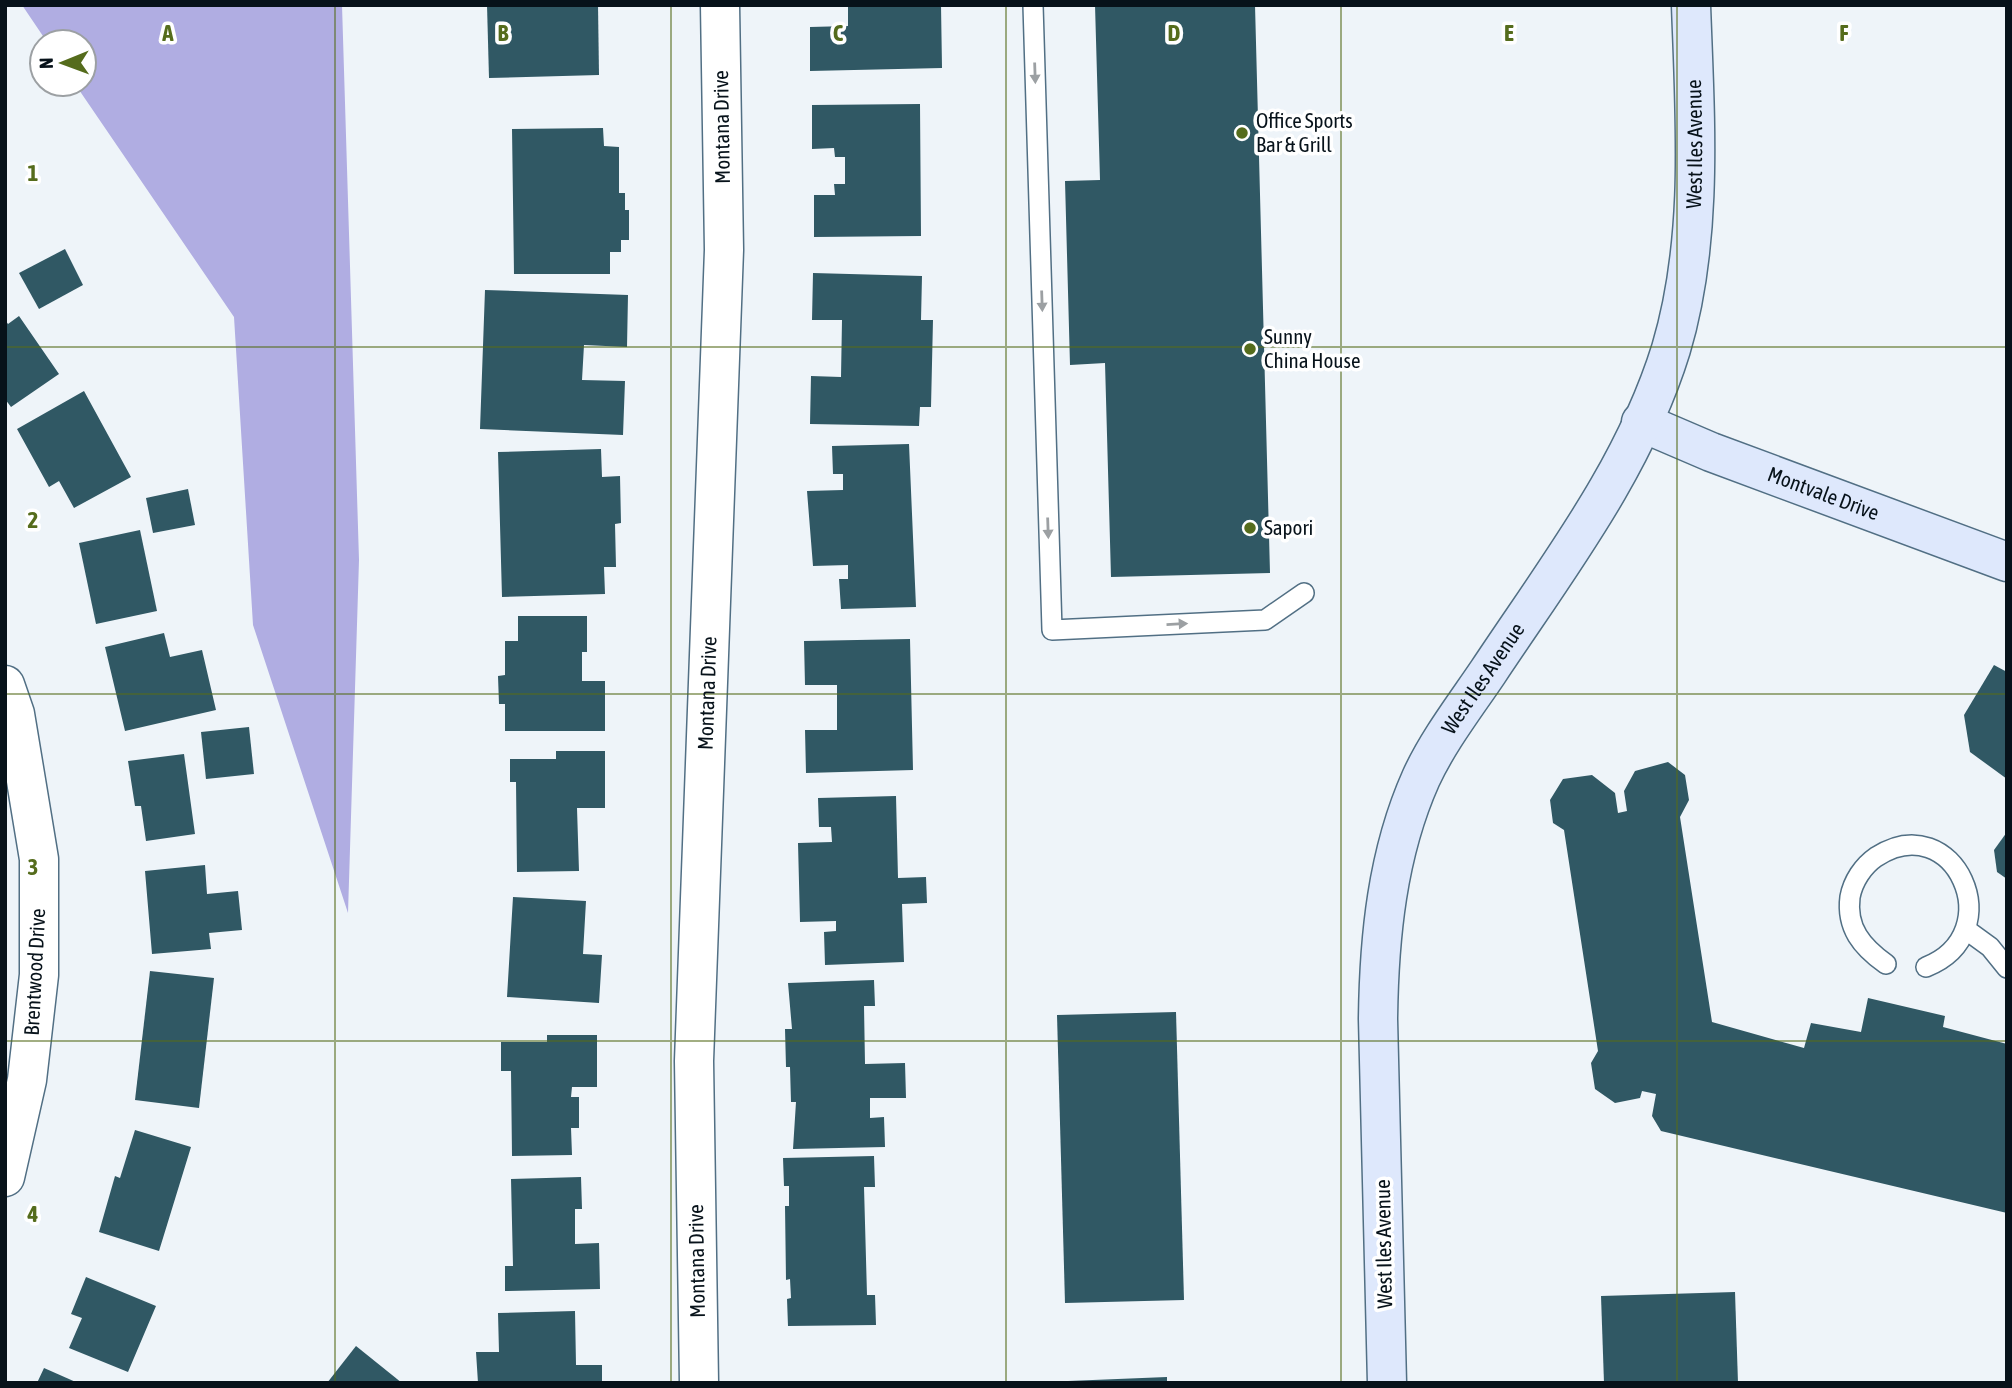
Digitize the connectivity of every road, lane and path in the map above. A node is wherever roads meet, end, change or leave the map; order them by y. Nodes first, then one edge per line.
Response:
1 (720, 5) edge
2 (1033, 5) edge
3 (1691, 5) edge
4 (1641, 422) junction
5 (2007, 562) edge
6 (1304, 593) dead end
7 (5, 685) edge
8 (1968, 931) junction
9 (1886, 964) dead end
10 (1926, 967) dead end
11 (2007, 968) edge
12 (5, 1177) edge
13 (699, 1383) edge
14 (1387, 1383) edge

1 - 13 street, Montana Drive
2 -> 6 lane
3 - 4 street, West Iles Avenue
4 - 5 street, Montvale Drive
4 - 14 street, West Iles Avenue
7 - 12 street, Brentwood Drive
8 - 9 lane
8 - 10 lane
8 - 11 lane

